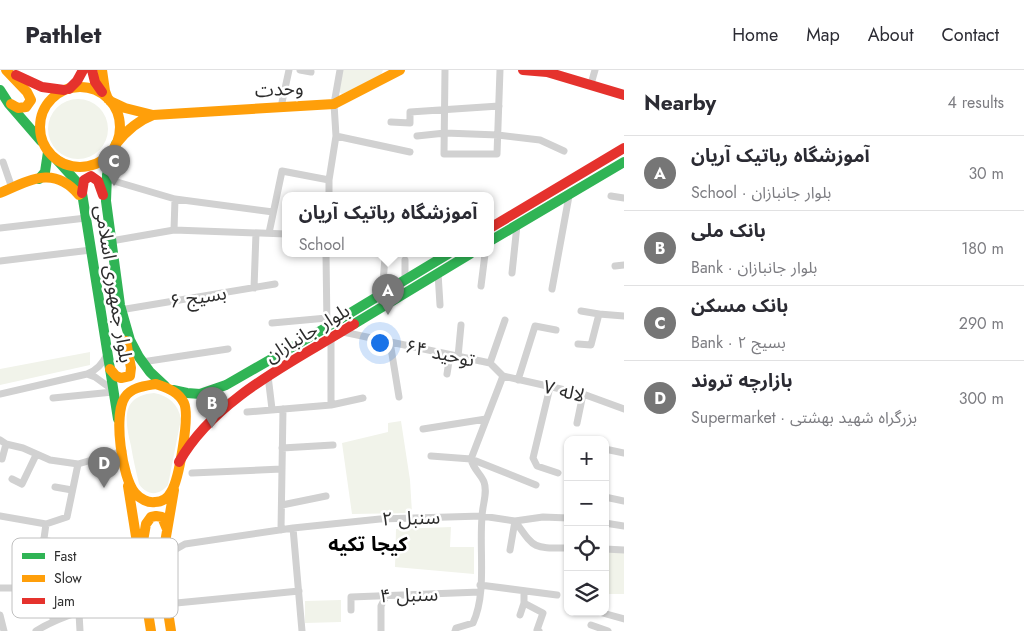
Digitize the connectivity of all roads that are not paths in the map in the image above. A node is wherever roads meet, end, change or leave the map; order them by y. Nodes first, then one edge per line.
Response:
1 (8, 70) edge
2 (76, 70) edge
3 (83, 70) edge
4 (92, 70) edge
5 (289, 70) edge
6 (300, 70) edge
7 (340, 70) edge
8 (400, 70) edge
9 (445, 70) edge
10 (500, 70) edge
11 (523, 70) edge
12 (594, 70) edge
13 (310, 72) dead end
14 (102, 75) edge
15 (591, 84) junction
16 (66, 89) junction
17 (0, 90) edge
18 (624, 95) edge
19 (108, 99) junction
20 (9, 104) junction
21 (334, 104) junction
22 (499, 106) junction
23 (281, 107) junction
24 (445, 109) junction
25 (153, 115) junction
26 (391, 122) dead end
27 (445, 133) junction
28 (498, 135) junction
29 (336, 136) junction
30 (417, 136) dead end
31 (42, 142) junction
32 (116, 144) junction
33 (624, 148) edge
34 (564, 151) dead end
35 (48, 152) junction
36 (410, 152) dead end
37 (57, 160) junction
38 (3, 162) dead end
39 (624, 162) edge
40 (39, 179) junction
41 (107, 180) junction
42 (329, 180) junction
43 (12, 188) junction
44 (328, 192) edge
45 (0, 193) edge
46 (569, 196) junction
47 (611, 196) dead end
48 (83, 197) junction
49 (624, 198) edge
50 (175, 199) junction
51 (106, 201) junction
52 (273, 212) junction
53 (86, 218) junction
54 (517, 225) junction
55 (494, 226) edge
56 (0, 228) edge
57 (174, 230) junction
58 (256, 233) junction
59 (269, 233) junction
60 (282, 234) edge
61 (494, 239) edge
62 (111, 241) junction
63 (91, 250) junction
64 (326, 257) edge
65 (430, 257) edge
66 (443, 257) edge
67 (465, 257) edge
68 (485, 257) edge
69 (385, 258) dead end
70 (405, 260) dead end
71 (0, 261) edge
72 (428, 266) junction
73 (614, 266) dead end
74 (624, 266) edge
75 (438, 273) junction
76 (512, 273) dead end
77 (406, 280) junction
78 (275, 284) dead end
79 (481, 286) dead end
80 (254, 288) junction
81 (552, 289) dead end
82 (382, 294) junction
83 (440, 305) dead end
84 (581, 311) dead end
85 (120, 313) junction
86 (599, 314) junction
87 (624, 316) edge
88 (504, 320) dead end
89 (272, 323) dead end
90 (327, 323) junction
91 (461, 325) dead end
92 (556, 330) dead end
93 (342, 332) junction
94 (331, 339) junction
95 (390, 342) junction
96 (578, 344) dead end
97 (228, 349) dead end
98 (108, 355) junction
99 (450, 355) junction
100 (458, 357) junction
101 (142, 362) junction
102 (490, 363) junction
103 (110, 369) junction
104 (87, 374) junction
105 (447, 374) dead end
106 (268, 376) junction
107 (503, 376) junction
108 (518, 380) junction
109 (550, 387) junction
110 (169, 388) junction
111 (113, 391) junction
112 (210, 392) junction
113 (0, 394) edge
114 (583, 394) junction
115 (399, 397) dead end
116 (53, 398) dead end
117 (363, 398) dead end
118 (331, 405) junction
119 (226, 406) junction
120 (272, 409) junction
121 (283, 409) junction
122 (624, 409) edge
123 (247, 412) dead end
124 (486, 419) junction
125 (118, 423) junction
126 (577, 423) dead end
127 (423, 428) dead end
128 (3, 442) edge
129 (333, 446) dead end
130 (282, 448) junction
131 (609, 450) edge
132 (123, 451) junction
133 (624, 453) edge
134 (36, 455) junction
135 (431, 456) dead end
136 (2, 459) dead end
137 (471, 460) junction
138 (179, 462) junction
139 (78, 464) junction
140 (282, 469) junction
141 (558, 472) dead end
142 (192, 473) dead end
143 (12, 479) dead end
144 (127, 479) junction
145 (536, 485) dead end
146 (174, 486) junction
147 (55, 487) dead end
148 (72, 490) junction
149 (326, 496) dead end
150 (609, 498) edge
151 (624, 500) edge
152 (282, 505) junction
153 (0, 516) edge
154 (482, 516) junction
155 (564, 518) edge
156 (515, 521) junction
157 (46, 524) junction
158 (609, 524) edge
159 (624, 526) edge
160 (293, 528) junction
161 (167, 529) junction
162 (282, 530) junction
163 (44, 538) edge
164 (136, 538) edge
165 (144, 538) edge
166 (166, 538) edge
167 (178, 548) edge
168 (564, 548) edge
169 (609, 549) edge
170 (510, 550) dead end
171 (624, 550) edge
172 (480, 589) junction
173 (524, 591) junction
174 (299, 592) junction
175 (557, 595) dead end
176 (386, 596) junction
177 (178, 603) edge
178 (524, 603) junction
179 (351, 610) dead end
180 (0, 614) edge
181 (609, 614) edge
182 (520, 615) dead end
183 (60, 618) edge
184 (79, 618) edge
185 (149, 618) edge
186 (169, 618) edge
187 (624, 618) edge
188 (53, 620) joint
189 (591, 625) dead end
190 (599, 630) edge
191 (4, 631) edge
192 (36, 631) edge
193 (80, 631) edge
194 (151, 631) edge
195 (171, 631) edge
196 (302, 631) edge
197 (381, 631) edge
198 (455, 631) edge
199 (539, 631) edge
200 (608, 631) edge

1 - 16 main road
1 - 20 main road
2 - 16 main road
3 - 16 main road
4 - 19 main road
5 - 23 street
6 - 13 street
7 - 21 street
8 - 21 main road, وحدت
9 - 24 street
10 - 22 street
11 - 15 main road
12 - 15 street
14 - 19 main road
15 - 18 main road
16 - 19 main road
16 - 31 main road
17 - 20 main road
19 - 25 main road, وحدت
19 - 32 main road
20 - 31 main road
21 - 23 main road, وحدت
21 - 29 street
22 - 24 street
22 - 28 street
23 - 25 main road, وحدت
24 - 26 street
24 - 27 street
25 - 32 main road, وحدت
27 - 28 street
27 - 28 street
27 - 30 street
28 - 34 street
29 - 36 street
29 - 42 street
31 - 35 main road
32 - 37 main road
32 - 41 main road, بلوار جمهوری اسلامی
33 - 55 main road
35 - 37 main road
35 - 40 main road
37 - 48 main road, بلوار جمهوری اسلامی
38 - 43 street
39 - 46 main road
40 - 43 main road
40 - 48 main road
41 - 50 street
41 - 51 main road, بلوار جمهوری اسلامی
42 - 44 street
42 - 52 street
43 - 45 main road
46 - 54 main road
46 - 81 street
47 - 49 street
48 - 51 main road
48 - 53 main road, بلوار جمهوری اسلامی
50 - 52 street
50 - 57 street
51 - 62 main road, بلوار جمهوری اسلامی
52 - 59 street
53 - 56 street
53 - 63 main road, بلوار جمهوری اسلامی
54 - 61 main road
54 - 76 street
57 - 58 street
57 - 62 street
58 - 59 street
58 - 80 street
59 - 60 street
62 - 85 main road, بلوار جمهوری اسلامی
63 - 71 street
63 - 98 main road, بلوار جمهوری اسلامی
64 - 90 street
65 - 72 street
66 - 72 main road, بلوار جانبازان
67 - 75 main road, بلوار جانبازان
68 - 79 street
69 - 82 street
70 - 77 street
72 - 77 main road, بلوار جانبازان
73 - 74 street
75 - 83 street
75 - 93 main road, بلوار جانبازان
77 - 82 main road, بلوار جانبازان
78 - 80 street, بسیج ۶
80 - 85 street, بسیج ۶
82 - 90 main road, بلوار جانبازان
84 - 86 street
85 - 101 main road, بلوار جمهوری اسلامی
85 - 103 main road
86 - 87 street
86 - 96 street
88 - 102 street
89 - 90 street
90 - 112 main road, بلوار جانبازان
91 - 100 street
92 - 108 street
93 - 94 main road, بلوار جانبازان
93 - 95 street, توحید ۶۴
94 - 106 main road, بلوار جانبازان
94 - 118 street
95 - 99 street, توحید ۶۴
95 - 115 street
97 - 101 street
98 - 103 main road, بلوار جمهوری اسلامی
98 - 104 street
99 - 100 street, توحید ۶۴
99 - 105 street
100 - 102 street, توحید ۶۴
101 - 110 main road, بلوار جمهوری اسلامی
102 - 107 street, توحید ۶۴
103 - 111 main road, بلوار جمهوری اسلامی
104 - 111 street
104 - 113 street
106 - 119 main road, بلوار جانبازان
106 - 120 street
107 - 108 street, لاله ۷
107 - 124 street
108 - 109 street, لاله ۷
109 - 114 street, لاله ۷
109 - 141 street
110 - 112 main road, بلوار جانبازان
110 - 125 main road, بلوار جانبازان
110 - 138 main road, بلوار جمهوری اسلامی
111 - 116 street
111 - 125 main road, بلوار جمهوری اسلامی
112 - 119 main road
114 - 122 street, لاله ۷
114 - 126 street
117 - 118 street
118 - 121 street
119 - 138 main road, بلوار جانبازان
120 - 121 street
120 - 123 street
121 - 130 street
124 - 127 street
124 - 137 street
125 - 132 main road, بلوار جمهوری اسلامی
128 - 134 street
128 - 136 street
129 - 130 street
130 - 140 street
131 - 133 street
132 - 139 street
132 - 144 main road, بلوار جمهوری اسلامی
134 - 139 street
134 - 143 street
135 - 137 street
137 - 145 street
137 - 154 street
138 - 146 main road, بلوار جمهوری اسلامی
139 - 148 street
140 - 142 street
140 - 152 street
144 - 146 main road
144 - 164 main road, بلوار جمهوری اسلامی
146 - 161 main road, بلوار جمهوری اسلامی
147 - 148 street
148 - 157 street
149 - 152 street
150 - 151 street
152 - 162 street
153 - 157 street
154 - 156 street, سنبل ۲
154 - 160 street, سنبل ۲
154 - 172 street
155 - 156 street, سنبل ۲
156 - 168 street
156 - 170 street
157 - 163 street
158 - 159 street
160 - 162 street, سنبل ۲
160 - 174 street
161 - 165 main road
161 - 166 main road, بلوار جمهوری اسلامی
162 - 167 street, سنبل ۲
169 - 171 street
172 - 173 street, سنبل ۴
172 - 176 street, سنبل ۴
172 - 198 street
173 - 175 street, سنبل ۴
173 - 178 street
174 - 177 street
174 - 196 street
176 - 179 street, سنبل ۴
176 - 197 street
178 - 182 street
178 - 199 street
180 - 191 street
181 - 187 street
183 - 188 street
184 - 193 street
185 - 194 main road
186 - 195 main road, بلوار جمهوری اسلامی
188 - 192 street
189 - 190 street
190 - 200 street

